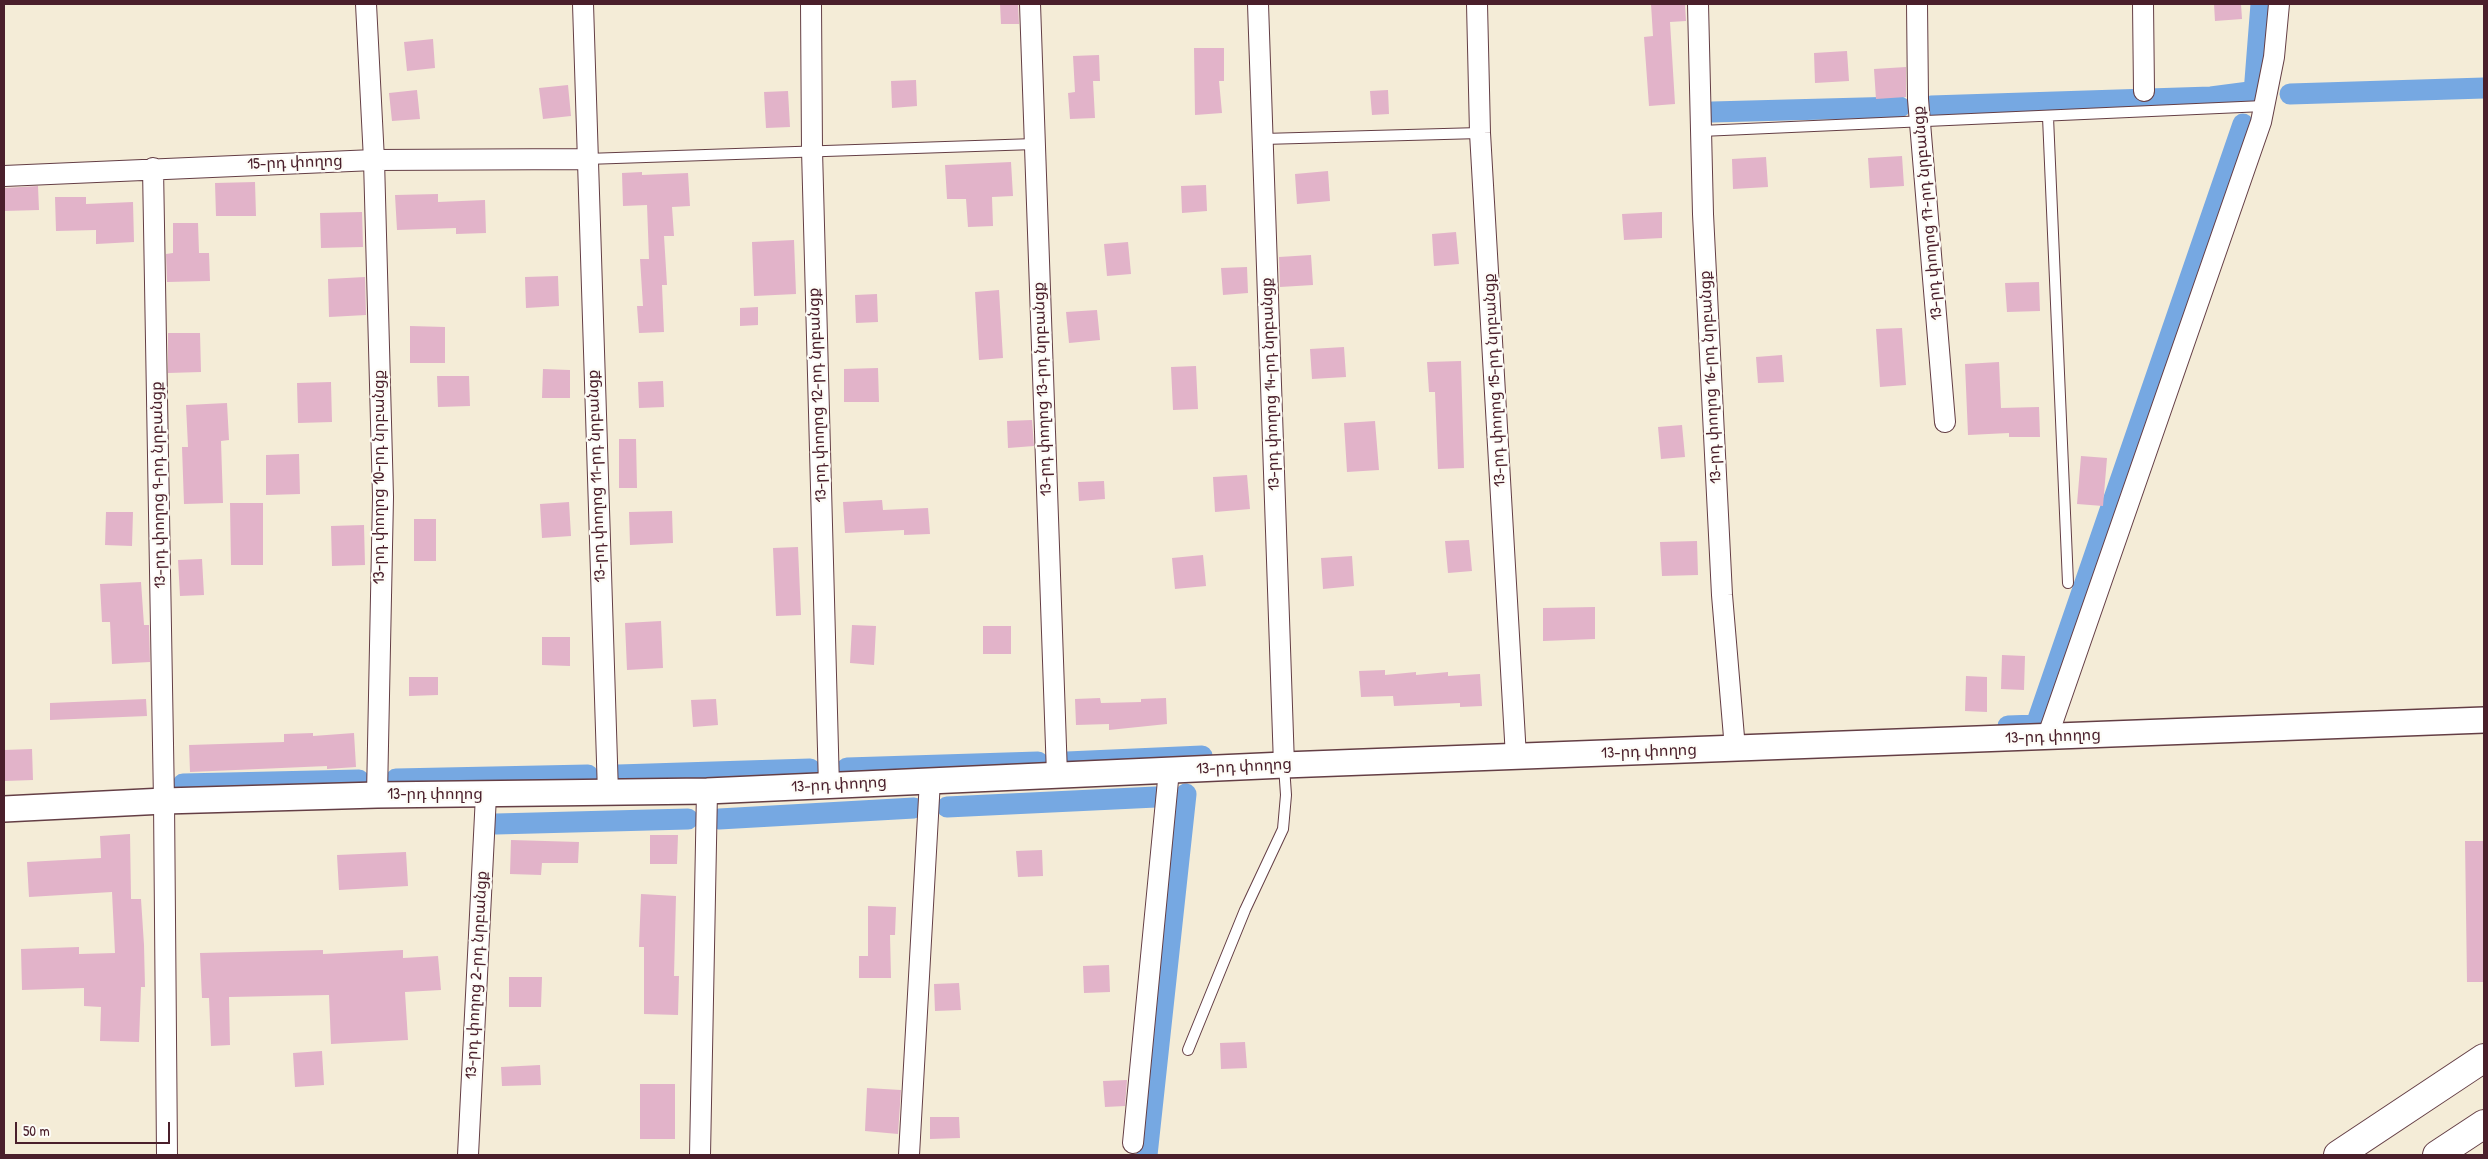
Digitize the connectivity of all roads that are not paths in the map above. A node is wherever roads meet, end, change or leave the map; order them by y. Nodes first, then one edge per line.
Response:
1 (366, 4) edge
2 (583, 4) edge
3 (811, 4) edge
4 (1030, 4) edge
5 (1258, 4) edge
6 (1477, 4) edge
7 (1698, 4) edge
8 (1918, 4) edge
9 (2143, 4) edge
10 (2279, 4) edge
11 (2144, 91) dead end
12 (2264, 106) junction
13 (2048, 117) junction
14 (1920, 123) junction
15 (1701, 131) junction
16 (1480, 134) junction
17 (1263, 139) junction
18 (1035, 144) junction
19 (812, 150) junction
20 (586, 159) junction
21 (374, 160) junction
22 (153, 168) junction
23 (4, 176) edge
24 (1945, 422) dead end
25 (2068, 583) dead end
26 (2484, 720) edge
27 (2047, 738) junction
28 (1735, 749) junction
29 (1516, 756) junction
30 (1284, 765) junction
31 (1169, 770) junction
32 (1057, 775) junction
33 (930, 780) junction
34 (829, 786) junction
35 (707, 791) junction
36 (608, 793) junction
37 (377, 795) junction
38 (486, 795) junction
39 (164, 801) junction
40 (4, 809) edge
41 (1188, 1050) dead end
42 (2484, 1058) edge
43 (2484, 1124) edge
44 (1133, 1142) dead end
45 (167, 1155) edge
46 (468, 1155) edge
47 (700, 1155) edge
48 (909, 1155) edge
49 (2338, 1155) edge
50 (2437, 1155) edge

1 - 21 street, 13-րդ փողոց 10-րդ նրբանցք
2 - 20 street, 13-րդ փողոց 11-րդ նրբանցք
3 - 19 street, 13-րդ փողոց 12-րդ նրբանցք
4 - 18 street, 13-րդ փողոց 13-րդ նրբանցք
5 - 17 street, 13-րդ փողոց 14-րդ նրբանցք
6 - 16 street, 13-րդ փողոց 15-րդ նրբանցք
7 - 15 street, 13-րդ փողոց 16-րդ նրբանցք
8 - 14 street, 13-րդ փողոց 17-րդ նրբանցք
9 - 11 street
10 - 12 street
12 - 13 lane
12 - 27 street
13 - 14 lane
13 - 25 lane
14 - 15 lane
14 - 24 street, 13-րդ փողոց 17-րդ նրբանցք
15 - 28 street, 13-րդ փողոց 16-րդ նրբանցք
16 - 17 lane
16 - 29 street, 13-րդ փողոց 15-րդ նրբանցք
17 - 30 street, 13-րդ փողոց 14-րդ նրբանցք
18 - 19 lane
18 - 32 street, 13-րդ փողոց 13-րդ նրբանցք
19 - 20 lane
19 - 34 street, 13-րդ փողոց 12-րդ նրբանցք
20 - 21 street, 15-րդ փողոց
20 - 36 street, 13-րդ փողոց 11-րդ նրբանցք
21 - 22 street, 15-րդ փողոց
21 - 37 street, 13-րդ փողոց 10-րդ նրբանցք
22 - 23 street, 15-րդ փողոց
22 - 39 street, 13-րդ փողոց 9-րդ նրբանցք
26 - 27 street, 13-րդ փողոց
27 - 28 street, 13-րդ փողոց
28 - 29 street, 13-րդ փողոց
29 - 30 street, 13-րդ փողոց
30 - 31 street, 13-րդ փողոց
30 - 41 lane
31 - 32 street, 13-րդ փողոց
31 - 44 street
32 - 33 street, 13-րդ փողոց
33 - 34 street, 13-րդ փողոց
33 - 48 street
34 - 35 street, 13-րդ փողոց
35 - 36 street, 13-րդ փողոց
35 - 47 street
36 - 38 street, 13-րդ փողոց
37 - 38 street, 13-րդ փողոց
37 - 39 street, 13-րդ փողոց
38 - 46 street, 13-րդ փողոց 2-րդ նրբանցք
39 - 40 street, 13-րդ փողոց
39 - 45 street, 13-րդ փողոց 9-րդ նրբանցք
42 - 49 highway
43 - 50 highway

